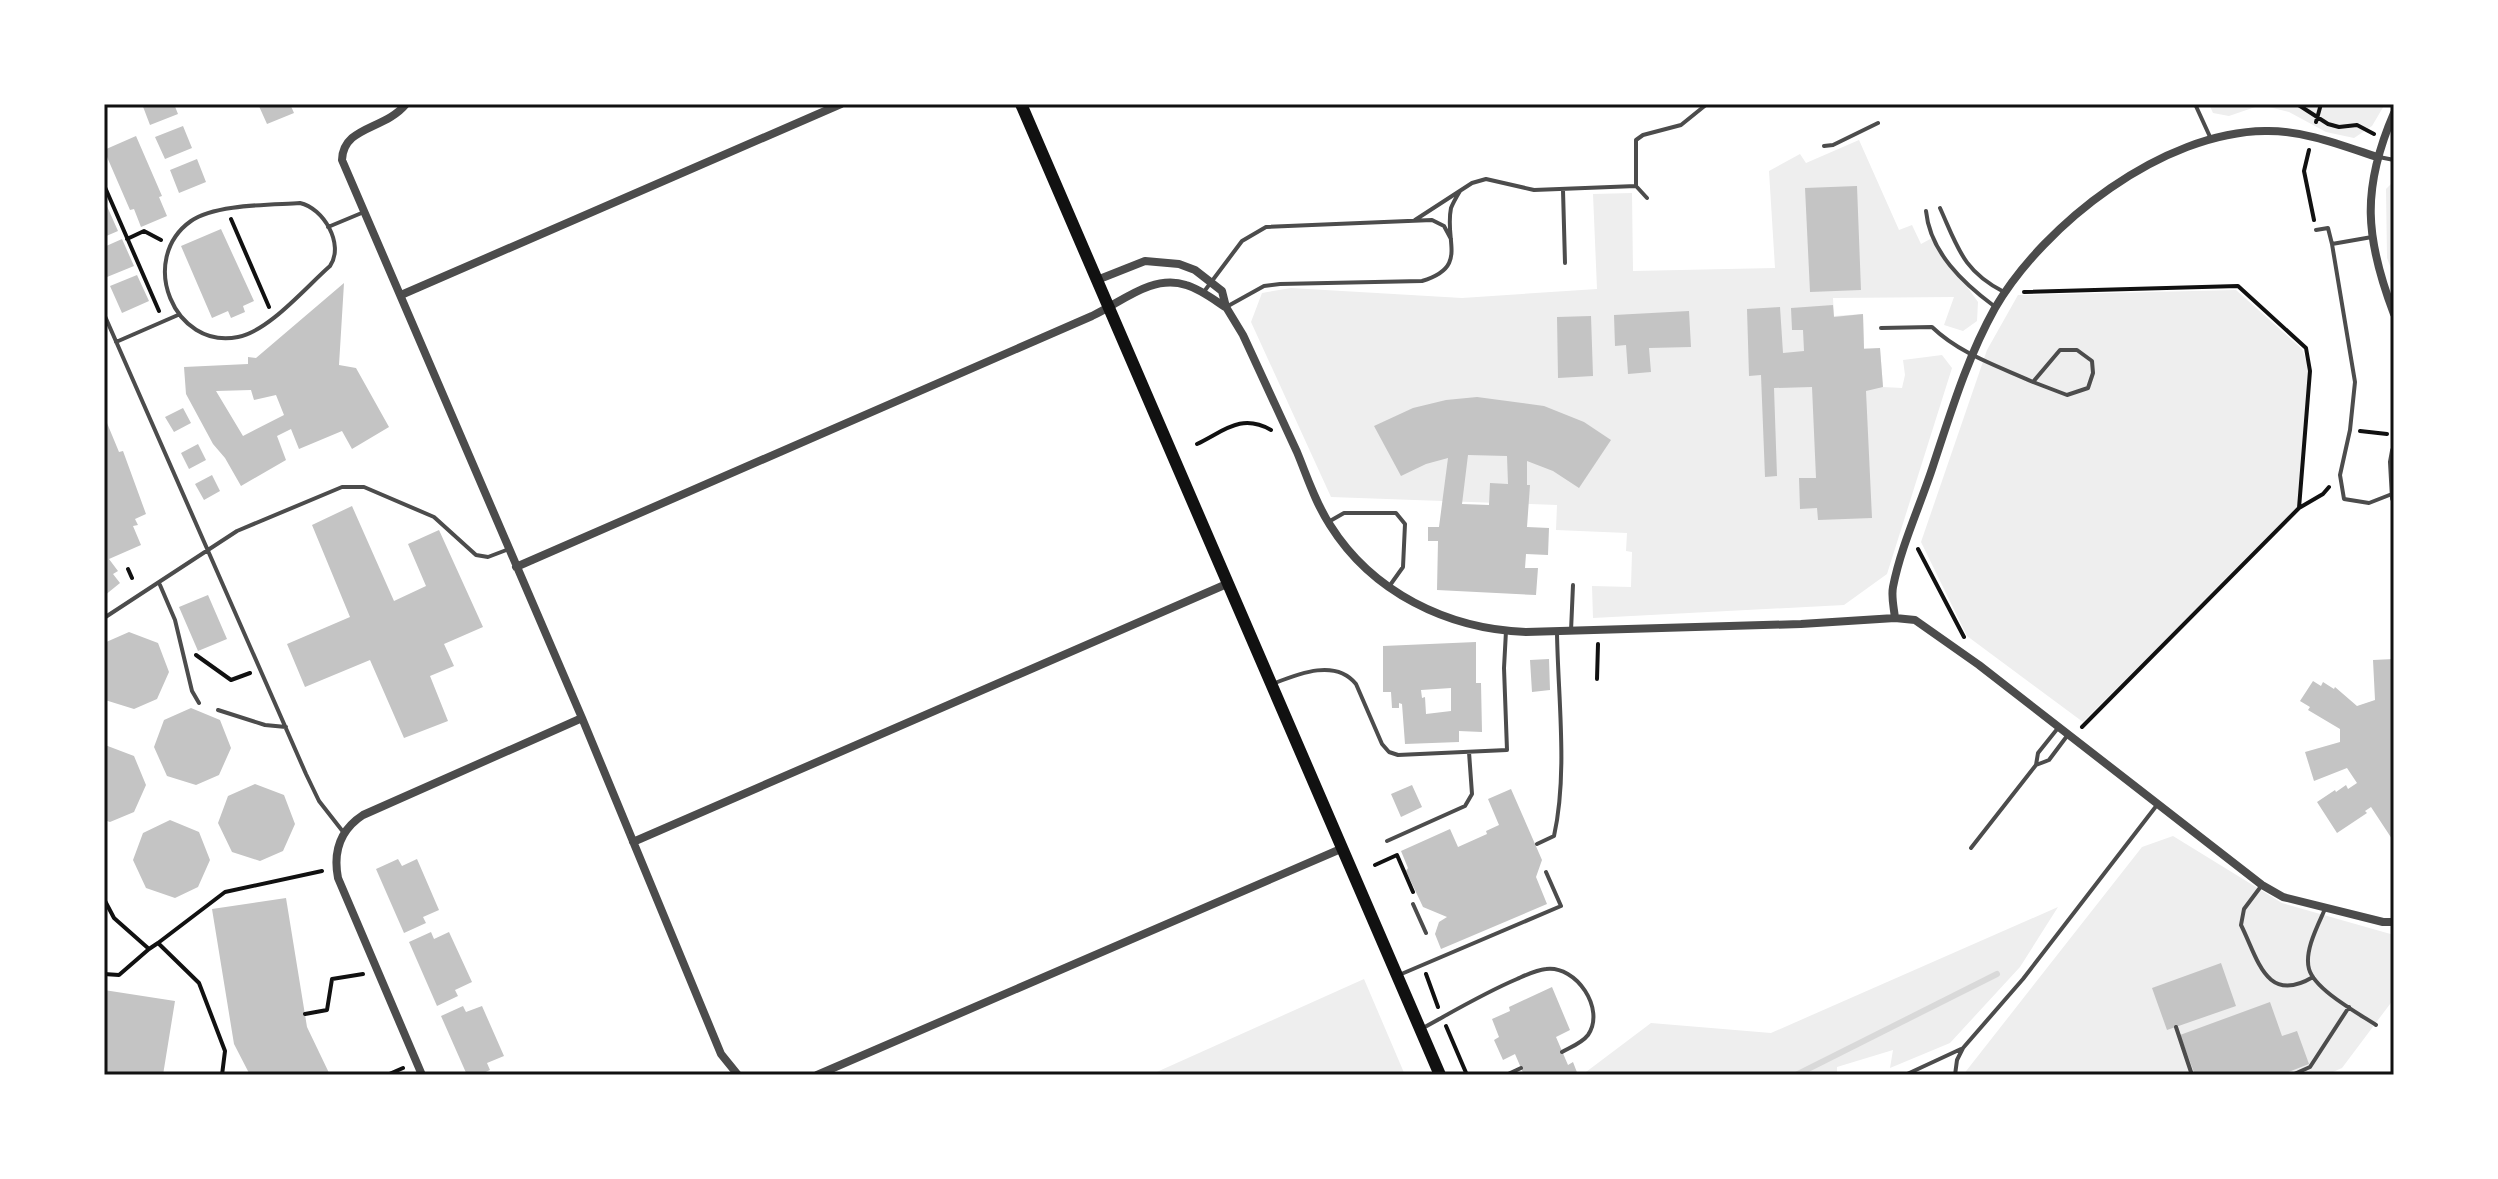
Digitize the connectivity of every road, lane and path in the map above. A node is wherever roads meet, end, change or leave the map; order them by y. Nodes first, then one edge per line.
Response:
1 (406, 104) edge
2 (841, 104) edge
3 (1021, 104) edge
4 (1707, 104) edge
5 (2195, 104) edge
6 (2297, 104) edge
7 (2321, 104) edge
8 (2394, 113) edge
9 (2317, 118) junction
10 (1878, 123) dead end
11 (2312, 136) junction
12 (2211, 139) junction
13 (2383, 139) junction
14 (1824, 146) dead end
15 (2377, 157) junction
16 (2394, 160) edge
17 (104, 185) edge
18 (1636, 186) junction
19 (1563, 190) junction
20 (1460, 191) junction
21 (1647, 198) dead end
22 (1940, 208) dead end
23 (227, 210) junction
24 (1926, 211) dead end
25 (364, 212) junction
26 (1413, 221) junction
27 (328, 227) junction
28 (2316, 230) joint
29 (2372, 237) junction
30 (127, 239) junction
31 (1452, 241) junction
32 (171, 244) junction
33 (2332, 244) junction
34 (1565, 263) dead end
35 (1097, 280) junction
36 (1211, 281) junction
37 (1203, 293) junction
38 (2005, 293) junction
39 (401, 295) junction
40 (1226, 307) junction
41 (1109, 308) junction
42 (1996, 308) junction
43 (104, 314) edge
44 (2394, 314) edge
45 (178, 315) junction
46 (273, 317) junction
47 (164, 322) junction
48 (1881, 328) dead end
49 (116, 342) junction
50 (1972, 355) junction
51 (2033, 382) junction
52 (1285, 428) junction
53 (2350, 430) junction
54 (2387, 434) dead end
55 (1197, 444) dead end
56 (2394, 451) edge
57 (2340, 475) junction
58 (2393, 496) edge
59 (2299, 508) junction
60 (1328, 522) junction
61 (1909, 532) junction
62 (206, 549) junction
63 (509, 549) junction
64 (516, 567) junction
65 (128, 569) dead end
66 (132, 578) dead end
67 (1229, 583) junction
68 (160, 584) junction
69 (1573, 585) dead end
70 (1388, 588) junction
71 (104, 618) edge
72 (1895, 618) junction
73 (1598, 630) junction
74 (1506, 631) junction
75 (1557, 631) junction
76 (1571, 631) junction
77 (1964, 637) dead end
78 (191, 643) dead end
79 (260, 669) junction
80 (1597, 679) dead end
81 (1273, 684) junction
82 (199, 703) dead end
83 (218, 710) dead end
84 (582, 718) junction
85 (286, 727) junction
86 (2058, 728) junction
87 (2070, 738) junction
88 (1469, 752) junction
89 (2036, 765) junction
90 (2157, 805) junction
91 (344, 833) junction
92 (1387, 841) dead end
93 (633, 842) junction
94 (1537, 844) dead end
95 (1343, 848) junction
96 (1971, 848) dead end
97 (1375, 865) dead end
98 (336, 868) junction
99 (1546, 872) dead end
100 (2262, 885) junction
101 (104, 899) edge
102 (1415, 903) joint
103 (106, 908) edge
104 (2325, 909) junction
105 (2394, 922) edge
106 (1426, 933) dead end
107 (158, 943) junction
108 (149, 949) junction
109 (377, 971) junction
110 (104, 974) edge
111 (1398, 976) junction
112 (2313, 977) junction
113 (2349, 1007) junction
114 (305, 1014) dead end
115 (2376, 1025) dead end
116 (2176, 1027) dead end
117 (1420, 1029) junction
118 (1963, 1048) junction
119 (1562, 1052) dead end
120 (1521, 1068) dead end
121 (222, 1075) edge
122 (422, 1075) edge
123 (738, 1075) edge
124 (817, 1075) edge
125 (1440, 1075) edge
126 (1506, 1075) edge
127 (1905, 1075) edge
128 (1916, 1075) edge
129 (1935, 1075) edge
130 (1955, 1075) edge
131 (2192, 1075) edge
132 (2292, 1075) edge

1 - 25 street
2 - 39 street
3 - 35 main road
4 - 18 lane
5 - 12 lane
6 - 9 path
7 - 9 path
8 - 13 street
9 - 11 path
9 - 13 path
10 - 14 lane
11 - 12 street
11 - 15 street
11 - 28 path
12 - 38 street
13 - 15 street
15 - 16 lane
15 - 29 street
17 - 30 path
18 - 19 lane
18 - 21 lane
19 - 20 lane
19 - 34 lane
20 - 26 lane
20 - 31 lane
22 - 38 lane
23 - 27 lane
23 - 32 lane
23 - 46 path
24 - 42 lane
25 - 27 lane
25 - 39 street
26 - 31 lane
26 - 36 lane
27 - 46 lane
28 - 33 lane
29 - 33 lane
29 - 44 street
30 - 32 path
30 - 47 path
31 - 40 lane
32 - 45 lane
33 - 53 lane
35 - 36 street
35 - 41 main road
36 - 37 lane
36 - 40 street
37 - 40 street
37 - 41 street
38 - 42 street
38 - 59 path
39 - 63 street
40 - 52 street
41 - 64 street
41 - 67 main road
42 - 50 street
43 - 49 lane
45 - 46 lane
45 - 47 lane
47 - 49 lane
48 - 50 lane
49 - 62 lane
50 - 51 lane
50 - 61 street
51 - 51 lane
52 - 55 path
52 - 60 street
53 - 54 path
53 - 57 lane
56 - 58 street
57 - 58 lane
57 - 59 path
59 - 87 path
60 - 70 street
60 - 70 lane
61 - 72 street
61 - 77 path
62 - 63 lane
62 - 68 lane
62 - 79 lane
63 - 64 street
64 - 84 street
65 - 66 path
67 - 81 main road
67 - 93 street
68 - 71 lane
68 - 82 lane
69 - 76 lane
70 - 74 street
72 - 73 street
72 - 86 street
73 - 76 street
73 - 80 path
74 - 75 street
74 - 88 lane
75 - 76 street
75 - 94 lane
78 - 79 path
79 - 85 lane
81 - 88 lane
81 - 95 main road
83 - 85 lane
84 - 91 street
84 - 93 street
85 - 91 lane
86 - 87 street
86 - 89 lane
87 - 89 lane
87 - 90 street
88 - 92 lane
89 - 96 lane
90 - 100 street
90 - 118 lane
91 - 98 street
93 - 123 street
95 - 111 main road
95 - 124 street
97 - 102 path
98 - 107 path
98 - 109 street
99 - 111 lane
100 - 104 street
100 - 112 lane
101 - 103 path
102 - 106 lane
103 - 108 path
104 - 105 street
104 - 112 lane
107 - 108 path
107 - 121 path
108 - 110 path
109 - 114 path
109 - 122 street
111 - 117 main road
112 - 113 lane
113 - 115 lane
113 - 132 lane
116 - 131 lane
117 - 119 lane
117 - 125 main road
118 - 127 lane
118 - 130 lane
120 - 126 lane
128 - 129 lane

